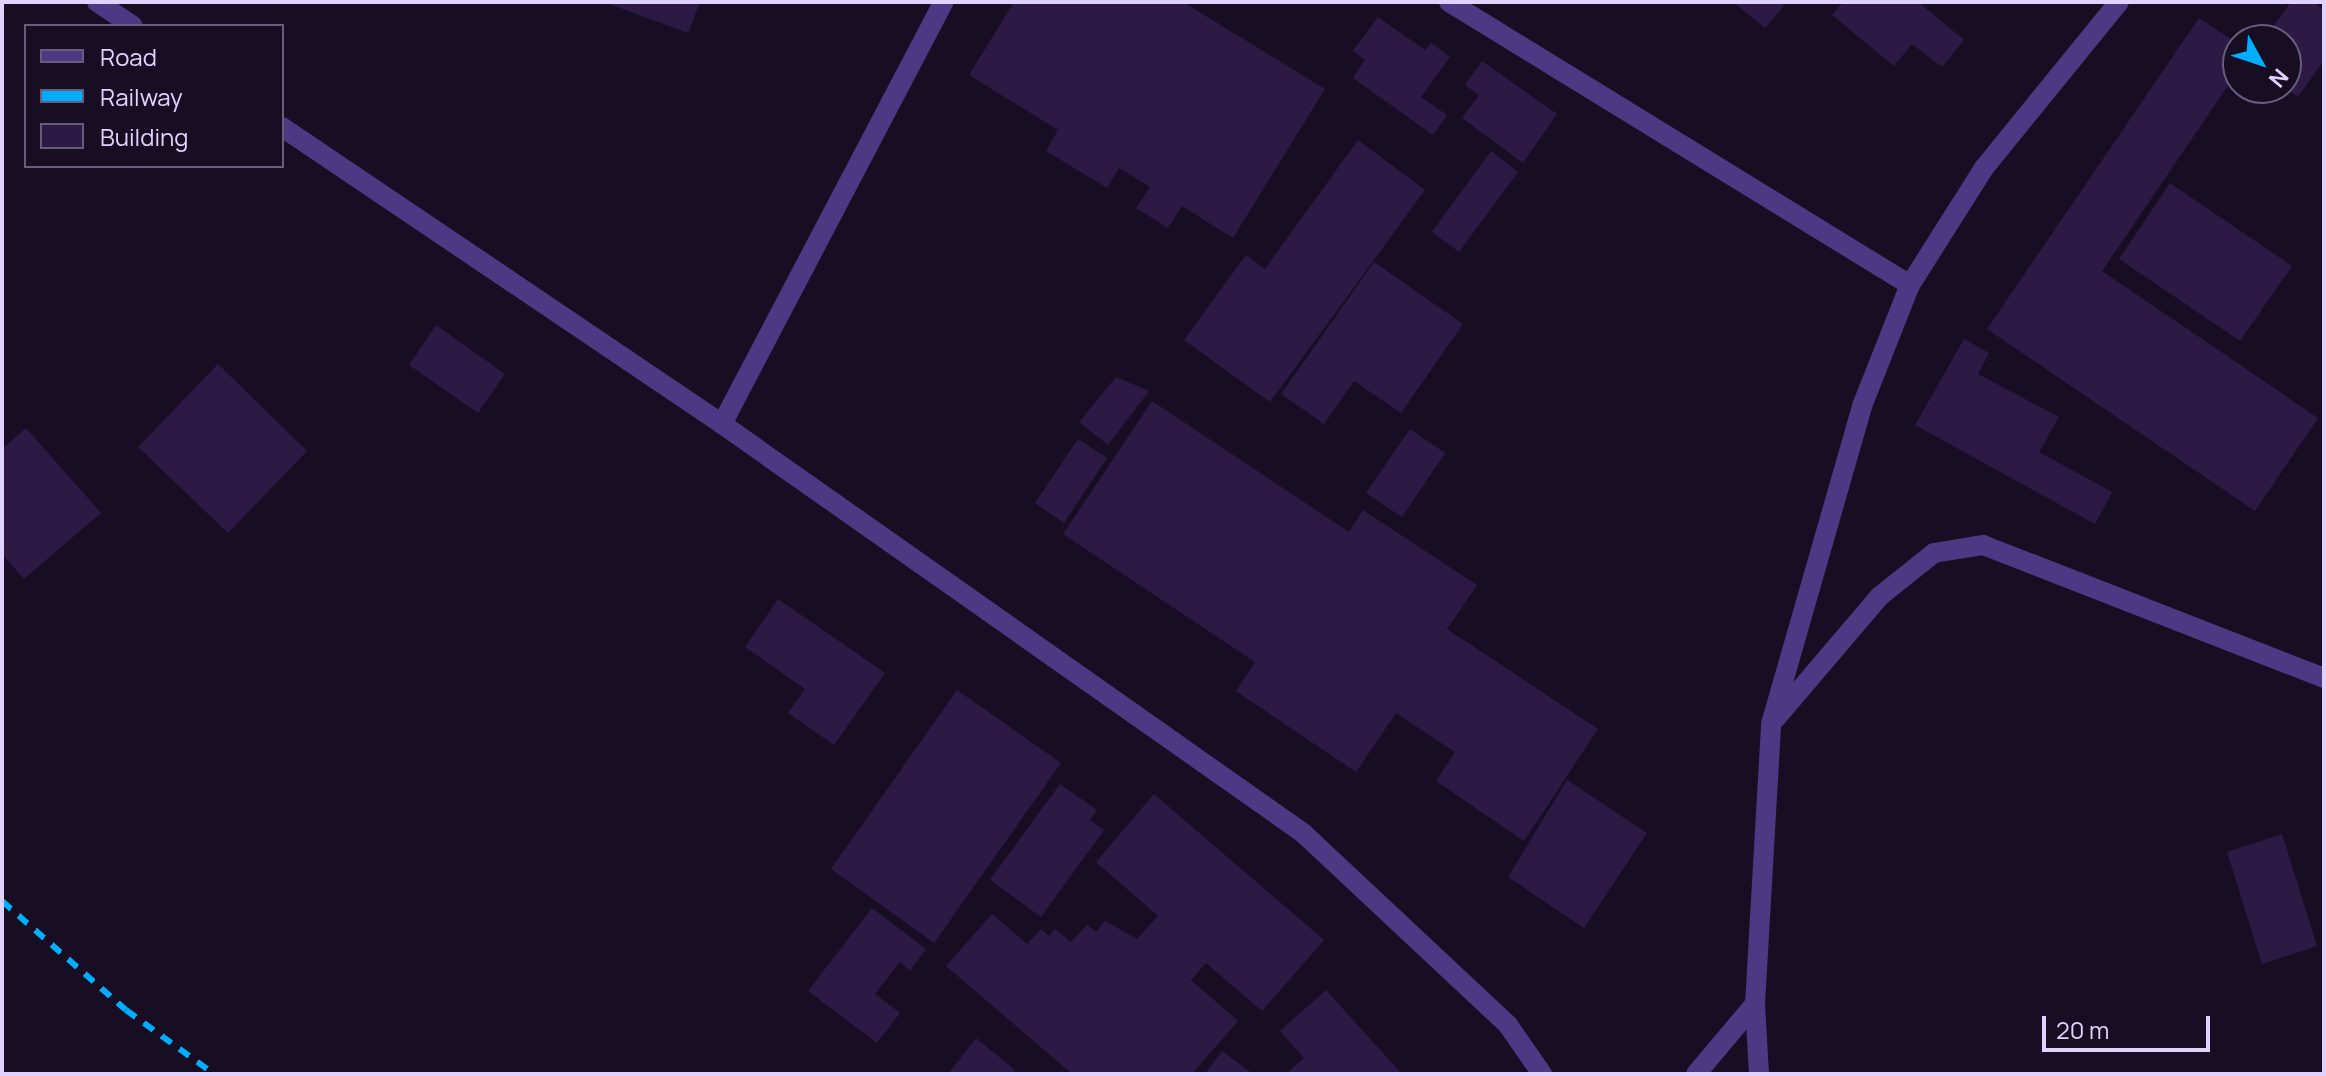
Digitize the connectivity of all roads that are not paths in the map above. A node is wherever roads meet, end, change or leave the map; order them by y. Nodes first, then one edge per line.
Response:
1 (97, 2) edge
2 (944, 2) edge
3 (1449, 2) edge
4 (2119, 2) edge
5 (130, 24) edge
6 (284, 128) edge
7 (1910, 285) junction
8 (722, 424) junction
9 (2324, 678) edge
10 (1771, 724) junction
11 (1755, 1004) junction
12 (1542, 1074) edge
13 (1696, 1074) edge
14 (1759, 1074) edge

1 - 5 street
2 - 8 street
3 - 7 street
4 - 7 street
6 - 8 street
7 - 10 street
8 - 12 street
9 - 10 street
10 - 11 street
11 - 13 street
11 - 14 street

